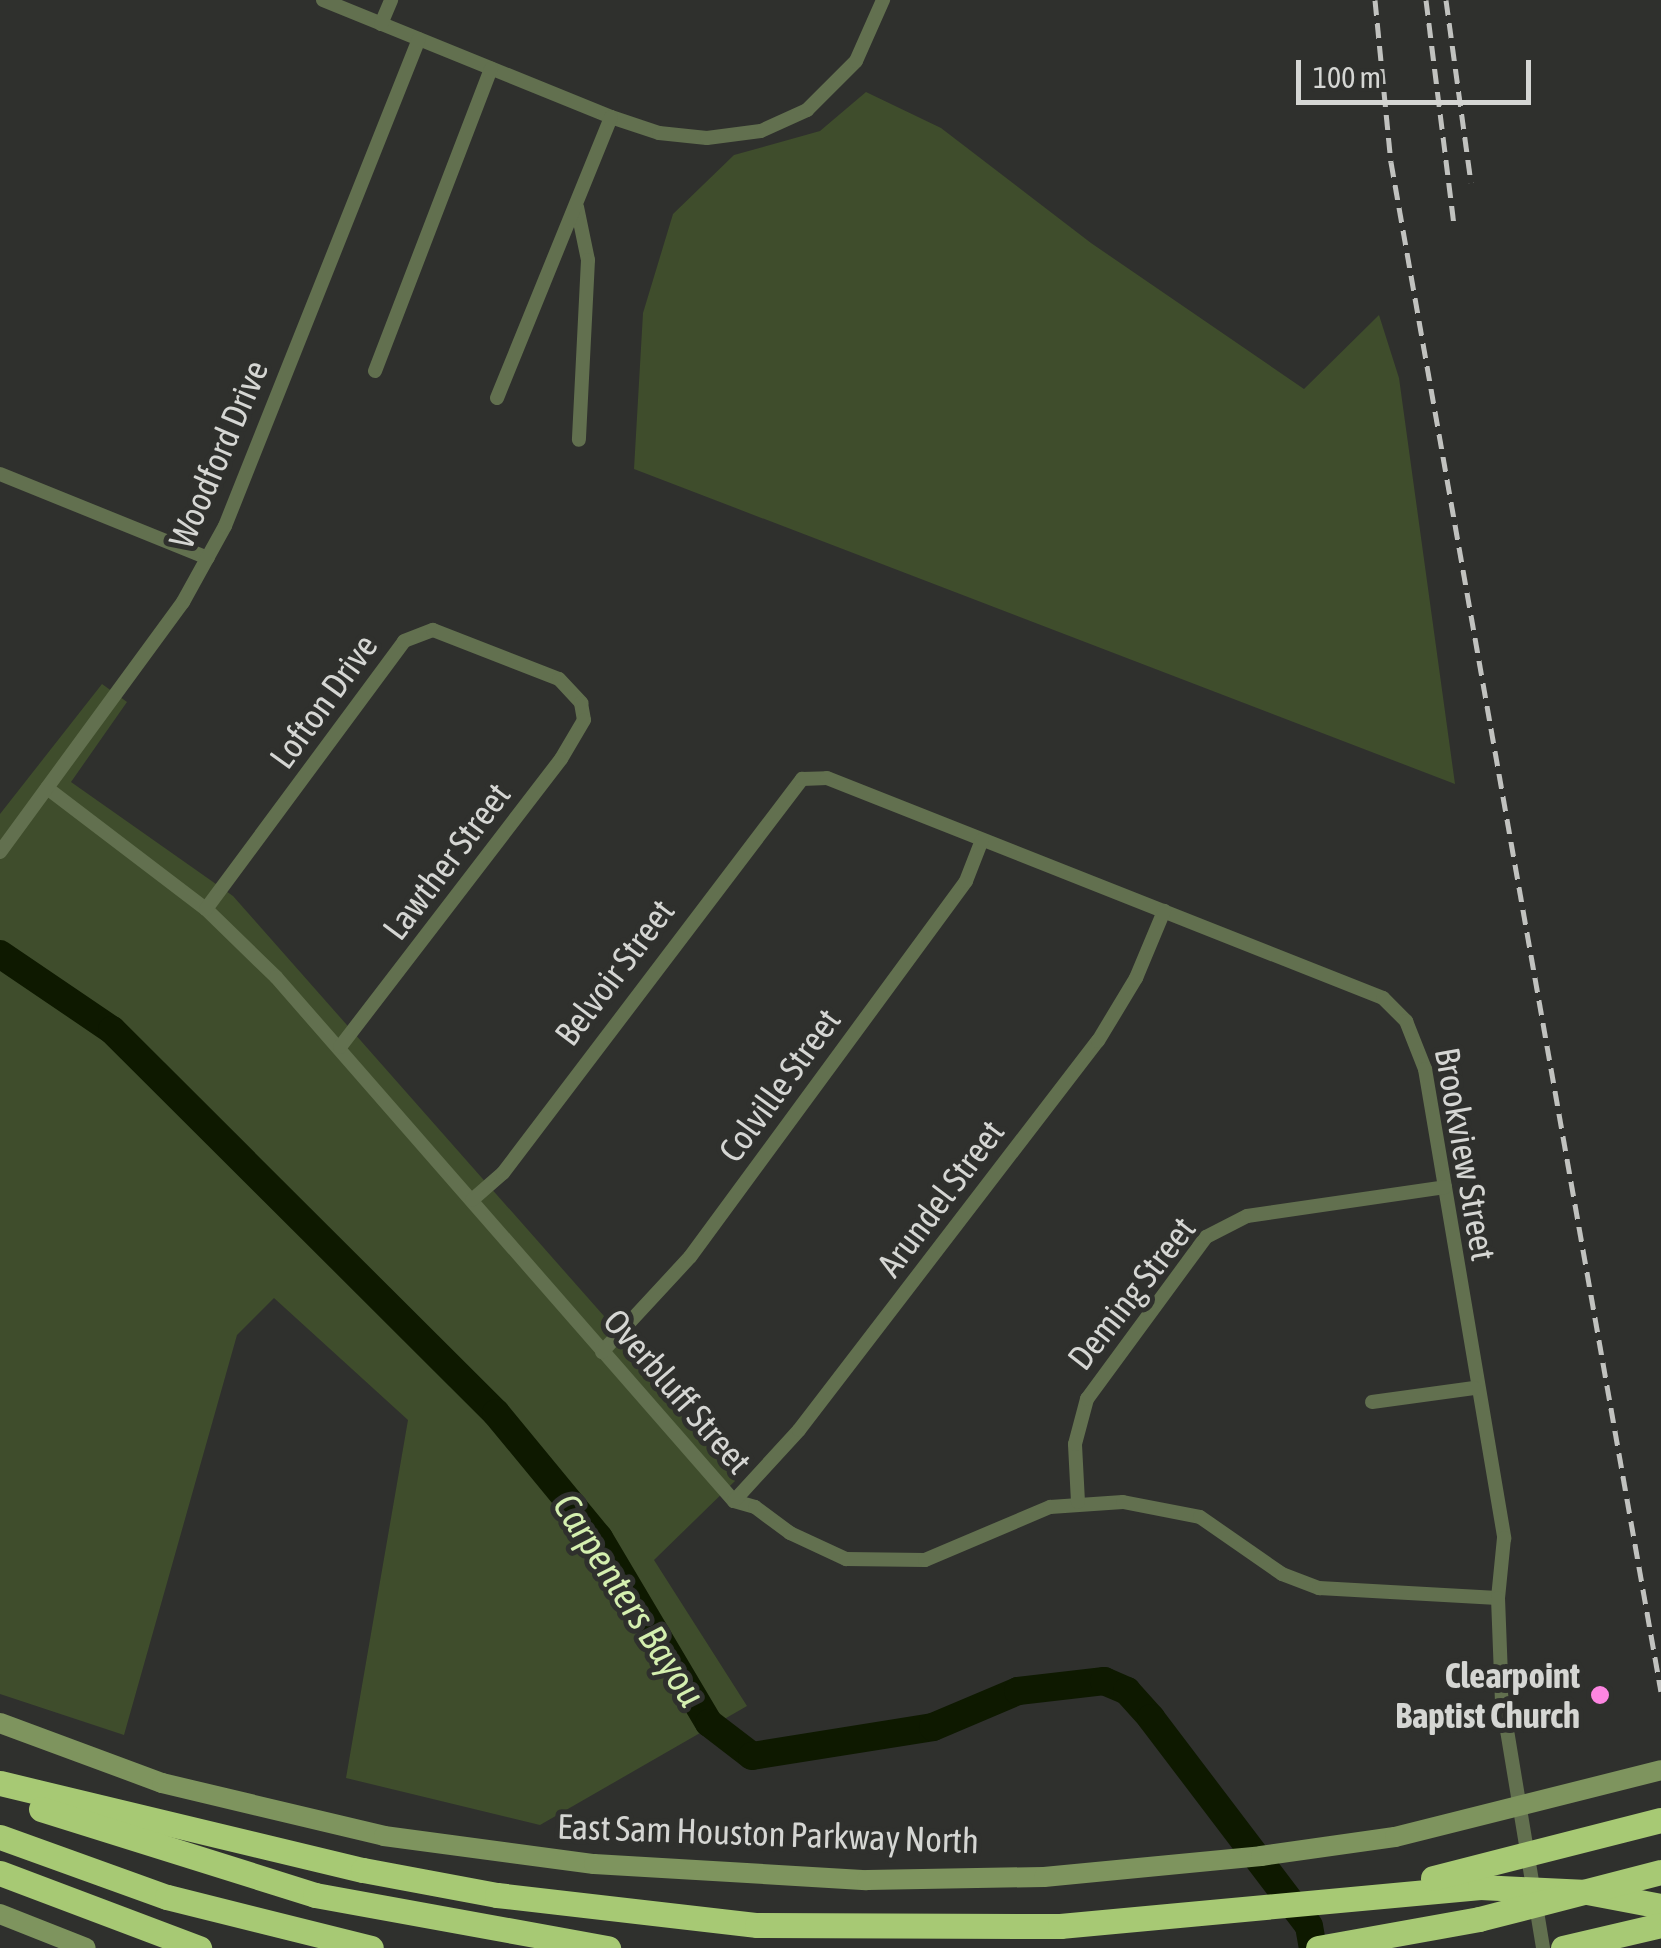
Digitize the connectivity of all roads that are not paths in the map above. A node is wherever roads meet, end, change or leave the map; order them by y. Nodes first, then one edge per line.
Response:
1 (323, 0) edge
2 (391, 0) edge
3 (883, 0) edge
4 (381, 24) junction
5 (419, 39) junction
6 (491, 68) junction
7 (611, 117) junction
8 (576, 206) junction
9 (375, 371) dead end
10 (498, 398) dead end
11 (578, 440) dead end
12 (0, 474) edge
13 (208, 558) junction
14 (582, 703) joint
15 (802, 779) joint
16 (48, 788) junction
17 (982, 840) junction
18 (0, 852) edge
19 (206, 909) junction
20 (1164, 912) junction
21 (340, 1048) junction
22 (1444, 1187) junction
23 (472, 1200) junction
24 (602, 1352) junction
25 (1474, 1388) junction
26 (1372, 1402) dead end
27 (734, 1502) junction
28 (1078, 1502) junction
29 (1498, 1598) junction
30 (0, 1722) edge
31 (1661, 1770) edge
32 (0, 1783) edge
33 (0, 1794) edge
34 (1661, 1820) edge
35 (0, 1836) edge
36 (1661, 1872) edge
37 (0, 1873) edge
38 (1373, 1892) junction
39 (1661, 1906) edge
40 (0, 1914) edge
41 (1661, 1924) edge
42 (86, 1948) edge
43 (200, 1948) edge
44 (371, 1948) edge
45 (608, 1948) edge
46 (1318, 1948) edge
47 (1542, 1948) edge
48 (1564, 1948) edge

1 - 4 street
2 - 4 street
3 - 7 street
4 - 5 street
5 - 6 street
5 - 13 street, Woodford Drive
6 - 7 street
6 - 9 street
7 - 8 street
8 - 10 street
8 - 11 street
12 - 13 street
13 - 16 street, Woodford Drive
14 - 19 street, Lofton Drive
14 - 21 street, Lawther Street
15 - 17 street, Brookview Street
15 - 23 street, Belvoir Street
16 - 18 street, Woodford Drive
16 - 19 street, Overbluff Street
17 - 20 street, Brookview Street
17 - 24 street, Colville Street
19 - 21 street, Overbluff Street
20 - 22 street, Brookview Street
20 - 27 street, Arundel Street
21 - 23 street, Overbluff Street
22 - 25 street, Brookview Street
22 - 28 street, Deming Street
23 - 24 street, Overbluff Street
24 - 27 street, Overbluff Street
25 - 26 street
25 - 29 street, Brookview Street
27 - 28 street, Overbluff Street
28 - 29 street, Overbluff Street
29 - 47 street, Brookview Street
30 - 31 main road, East Sam Houston Parkway North
32 - 38 highway
33 - 45 highway
34 - 38 highway
35 - 44 highway
36 - 46 highway
37 - 43 highway
38 - 39 highway
40 - 42 main road
41 - 48 highway

